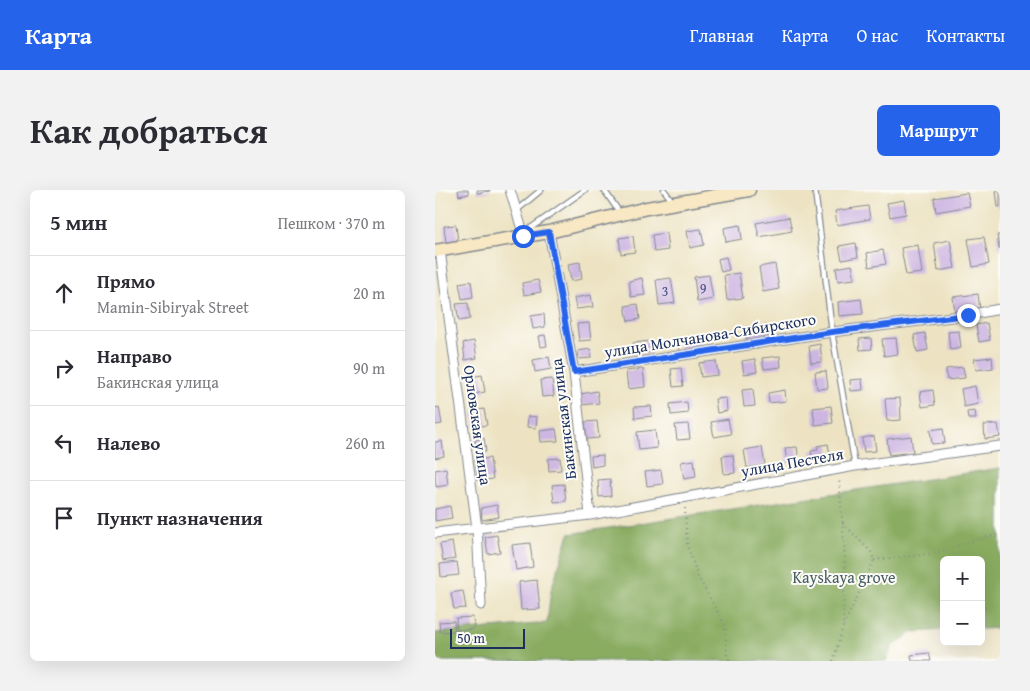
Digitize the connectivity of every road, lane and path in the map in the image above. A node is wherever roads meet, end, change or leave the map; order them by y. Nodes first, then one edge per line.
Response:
1 (510, 190) edge
2 (541, 190) edge
3 (585, 190) edge
4 (604, 190) edge
5 (664, 190) edge
6 (749, 190) edge
7 (815, 190) edge
8 (674, 203) junction
9 (516, 211) junction
10 (621, 214) junction
11 (549, 232) junction
12 (523, 235) junction
13 (437, 250) edge
14 (1000, 309) edge
15 (832, 332) junction
16 (574, 372) junction
17 (1000, 446) edge
18 (855, 466) junction
19 (838, 469) junction
20 (684, 497) junction
21 (590, 515) junction
22 (842, 522) junction
23 (477, 528) junction
24 (435, 533) edge
25 (1000, 534) edge
26 (875, 560) junction
27 (481, 605) dead end
28 (843, 627) junction
29 (730, 661) edge
30 (833, 661) edge

1 - 9 street
2 - 9 lane
3 - 12 lane
4 - 10 lane
5 - 8 lane
6 - 8 street
7 - 15 lane
8 - 10 street
9 - 12 street
10 - 11 street
11 - 12 street
11 - 16 street, Бакинская улица
12 - 13 street
13 - 23 street, Орловская улица
14 - 15 street, улица Молчанова-Сибирского
15 - 16 street, улица Молчанова-Сибирского
15 - 18 lane
16 - 21 street, Бакинская улица
17 - 18 street, улица Пестеля
18 - 19 street, улица Пестеля
19 - 20 street, улица Пестеля
19 - 22 path
20 - 21 street, улица Пестеля
20 - 29 path
21 - 23 street, улица Пестеля
22 - 26 path
22 - 28 path
23 - 24 street, улица Пестеля
23 - 27 street, Орловская улица
25 - 26 path
26 - 28 path
28 - 30 path

